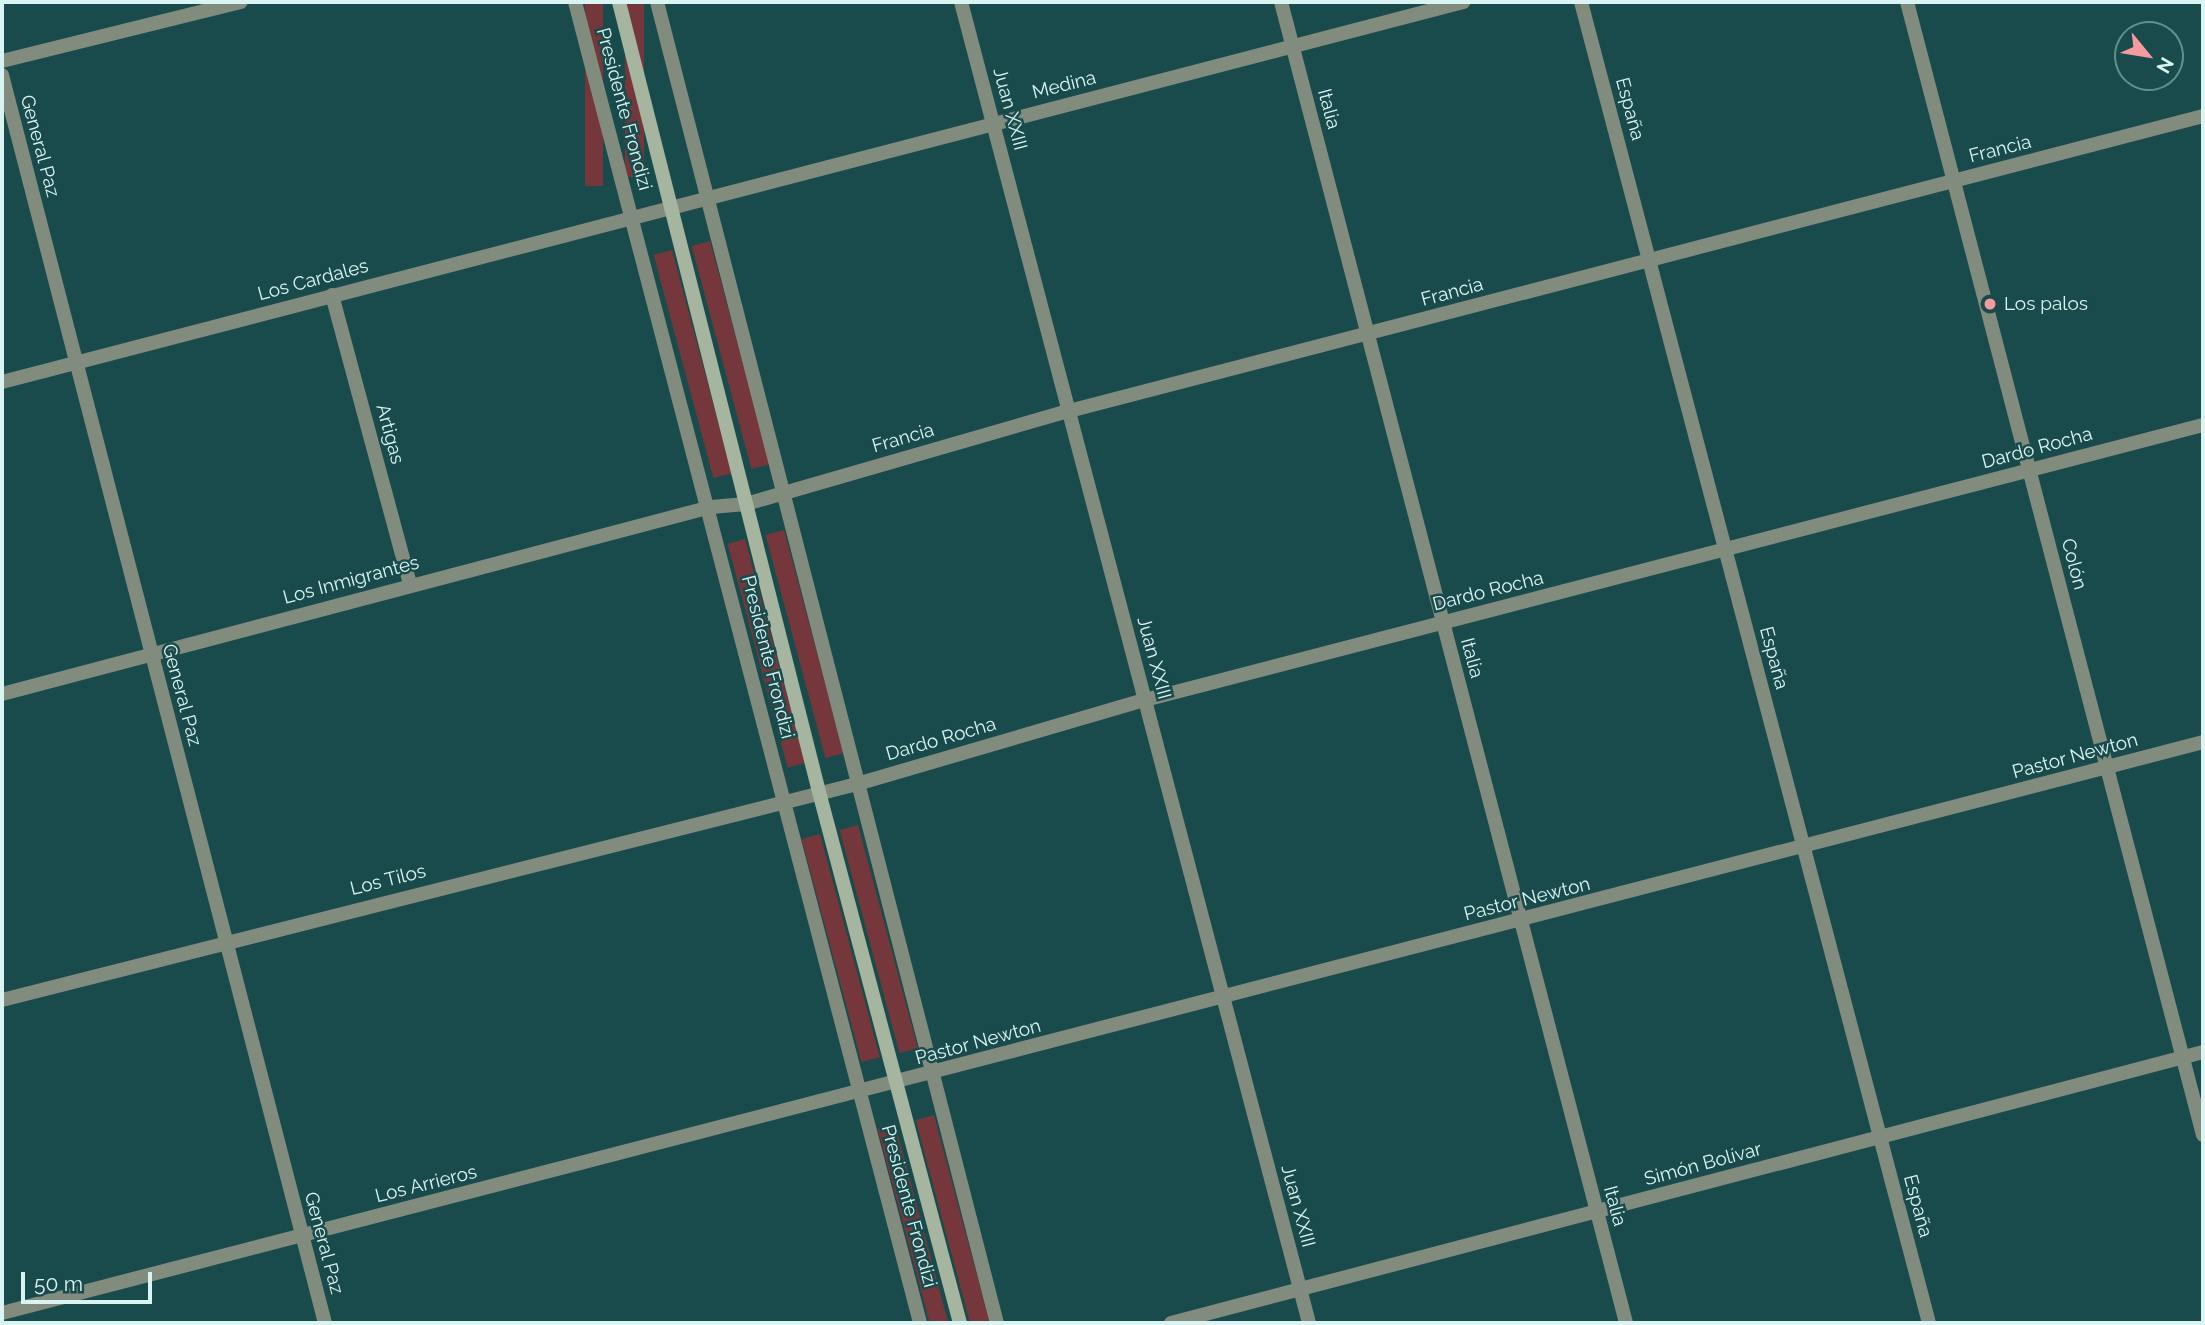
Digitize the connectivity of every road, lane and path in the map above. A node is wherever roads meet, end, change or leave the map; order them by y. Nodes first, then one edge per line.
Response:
1 (240, 2) edge
2 (575, 2) edge
3 (619, 2) edge
4 (657, 2) edge
5 (961, 2) edge
6 (1281, 2) edge
7 (1463, 2) edge
8 (1581, 2) edge
9 (1907, 2) edge
10 (1292, 46) junction
11 (2, 61) edge
12 (2, 75) edge
13 (2203, 116) edge
14 (993, 123) junction
15 (1954, 181) junction
16 (706, 198) junction
17 (674, 207) junction
18 (633, 217) junction
19 (1650, 261) junction
20 (332, 295) junction
21 (1367, 334) junction
22 (76, 362) junction
23 (2, 382) edge
24 (1069, 411) junction
25 (2203, 425) edge
26 (2029, 470) junction
27 (783, 493) junction
28 (746, 504) junction
29 (710, 507) junction
30 (1726, 550) junction
31 (410, 584) junction
32 (1443, 623) junction
33 (151, 654) junction
34 (2, 694) edge
35 (1145, 700) junction
36 (2203, 743) edge
37 (2107, 767) junction
38 (857, 783) junction
39 (819, 792) junction
40 (785, 800) junction
41 (1804, 848) junction
42 (1521, 921) junction
43 (226, 941) junction
44 (1223, 998) junction
45 (2, 1000) edge
46 (2203, 1052) edge
47 (2183, 1058) junction
48 (931, 1075) junction
49 (895, 1084) junction
50 (859, 1093) junction
51 (2203, 1135) edge
52 (1880, 1138) junction
53 (1597, 1211) junction
54 (302, 1235) junction
55 (1299, 1288) junction
56 (2, 1312) edge
57 (325, 1323) edge
58 (920, 1323) edge
59 (960, 1323) edge
60 (997, 1323) edge
61 (1171, 1323) edge
62 (1309, 1323) edge
63 (1626, 1323) edge
64 (1929, 1323) edge

1 - 11 street
2 - 18 street, Presidente Frondizi
3 - 17 main road, Presidente Frondizi
4 - 16 street
5 - 14 street, Juan XXIII
6 - 10 street, Italia
7 - 10 street, Medina
8 - 19 street, España
9 - 15 street, Colón
10 - 14 street, Medina
10 - 21 street, Italia
12 - 22 street, General Paz
13 - 15 street, Francia
14 - 16 street, Medina
14 - 24 street, Juan XXIII
15 - 19 street, Francia
15 - 26 street, Colón
16 - 17 street, Medina
16 - 27 street
17 - 18 street, Medina
17 - 28 main road, Presidente Frondizi
18 - 20 street, Los Cardales
18 - 29 street, Presidente Frondizi
19 - 21 street, Francia
19 - 30 street, España
20 - 22 street, Los Cardales
20 - 31 street, Artigas
21 - 24 street, Francia
21 - 32 street, Italia
22 - 23 street, Los Cardales
22 - 33 street, General Paz
24 - 27 street, Francia
24 - 35 street, Juan XXIII
25 - 26 street, Dardo Rocha
26 - 30 street, Dardo Rocha
26 - 37 street, Colón
27 - 28 street, Francia
27 - 38 street
28 - 29 street, Francia
28 - 39 main road, Presidente Frondizi
29 - 31 street, Los Inmigrantes
29 - 40 street, Presidente Frondizi
30 - 32 street, Dardo Rocha
30 - 41 street, España
31 - 33 street, Los Inmigrantes
32 - 35 street, Dardo Rocha
32 - 42 street, Italia
33 - 34 street, Los Inmigrantes
33 - 43 street, General Paz
35 - 38 street, Dardo Rocha
35 - 44 street, Juan XXIII
36 - 37 street, Pastor Newton
37 - 41 street, Pastor Newton
37 - 47 street, Colón
38 - 39 street, Dardo Rocha
38 - 48 street
39 - 40 street, Dardo Rocha
39 - 49 main road, Presidente Frondizi
40 - 43 street, Los Tilos
40 - 50 street, Presidente Frondizi
41 - 42 street, Pastor Newton
41 - 52 street, España
42 - 44 street, Pastor Newton
42 - 53 street, Italia
43 - 45 street, Los Tilos
43 - 54 street, General Paz
44 - 48 street, Pastor Newton
44 - 55 street, Juan XXIII
46 - 47 street, Simón Bolívar
47 - 51 street, Colón
47 - 52 street, Simón Bolívar
48 - 49 street, Pastor Newton
48 - 60 street
49 - 50 street, Pastor Newton
49 - 59 main road, Presidente Frondizi
50 - 54 street, Los Arrieros
50 - 58 street, Presidente Frondizi
52 - 53 street, Simón Bolívar
52 - 64 street, España
53 - 55 street, Simón Bolívar
53 - 63 street, Italia
54 - 56 street, Los Arrieros
54 - 57 street, General Paz
55 - 61 street, Simón Bolívar
55 - 62 street, Juan XXIII

